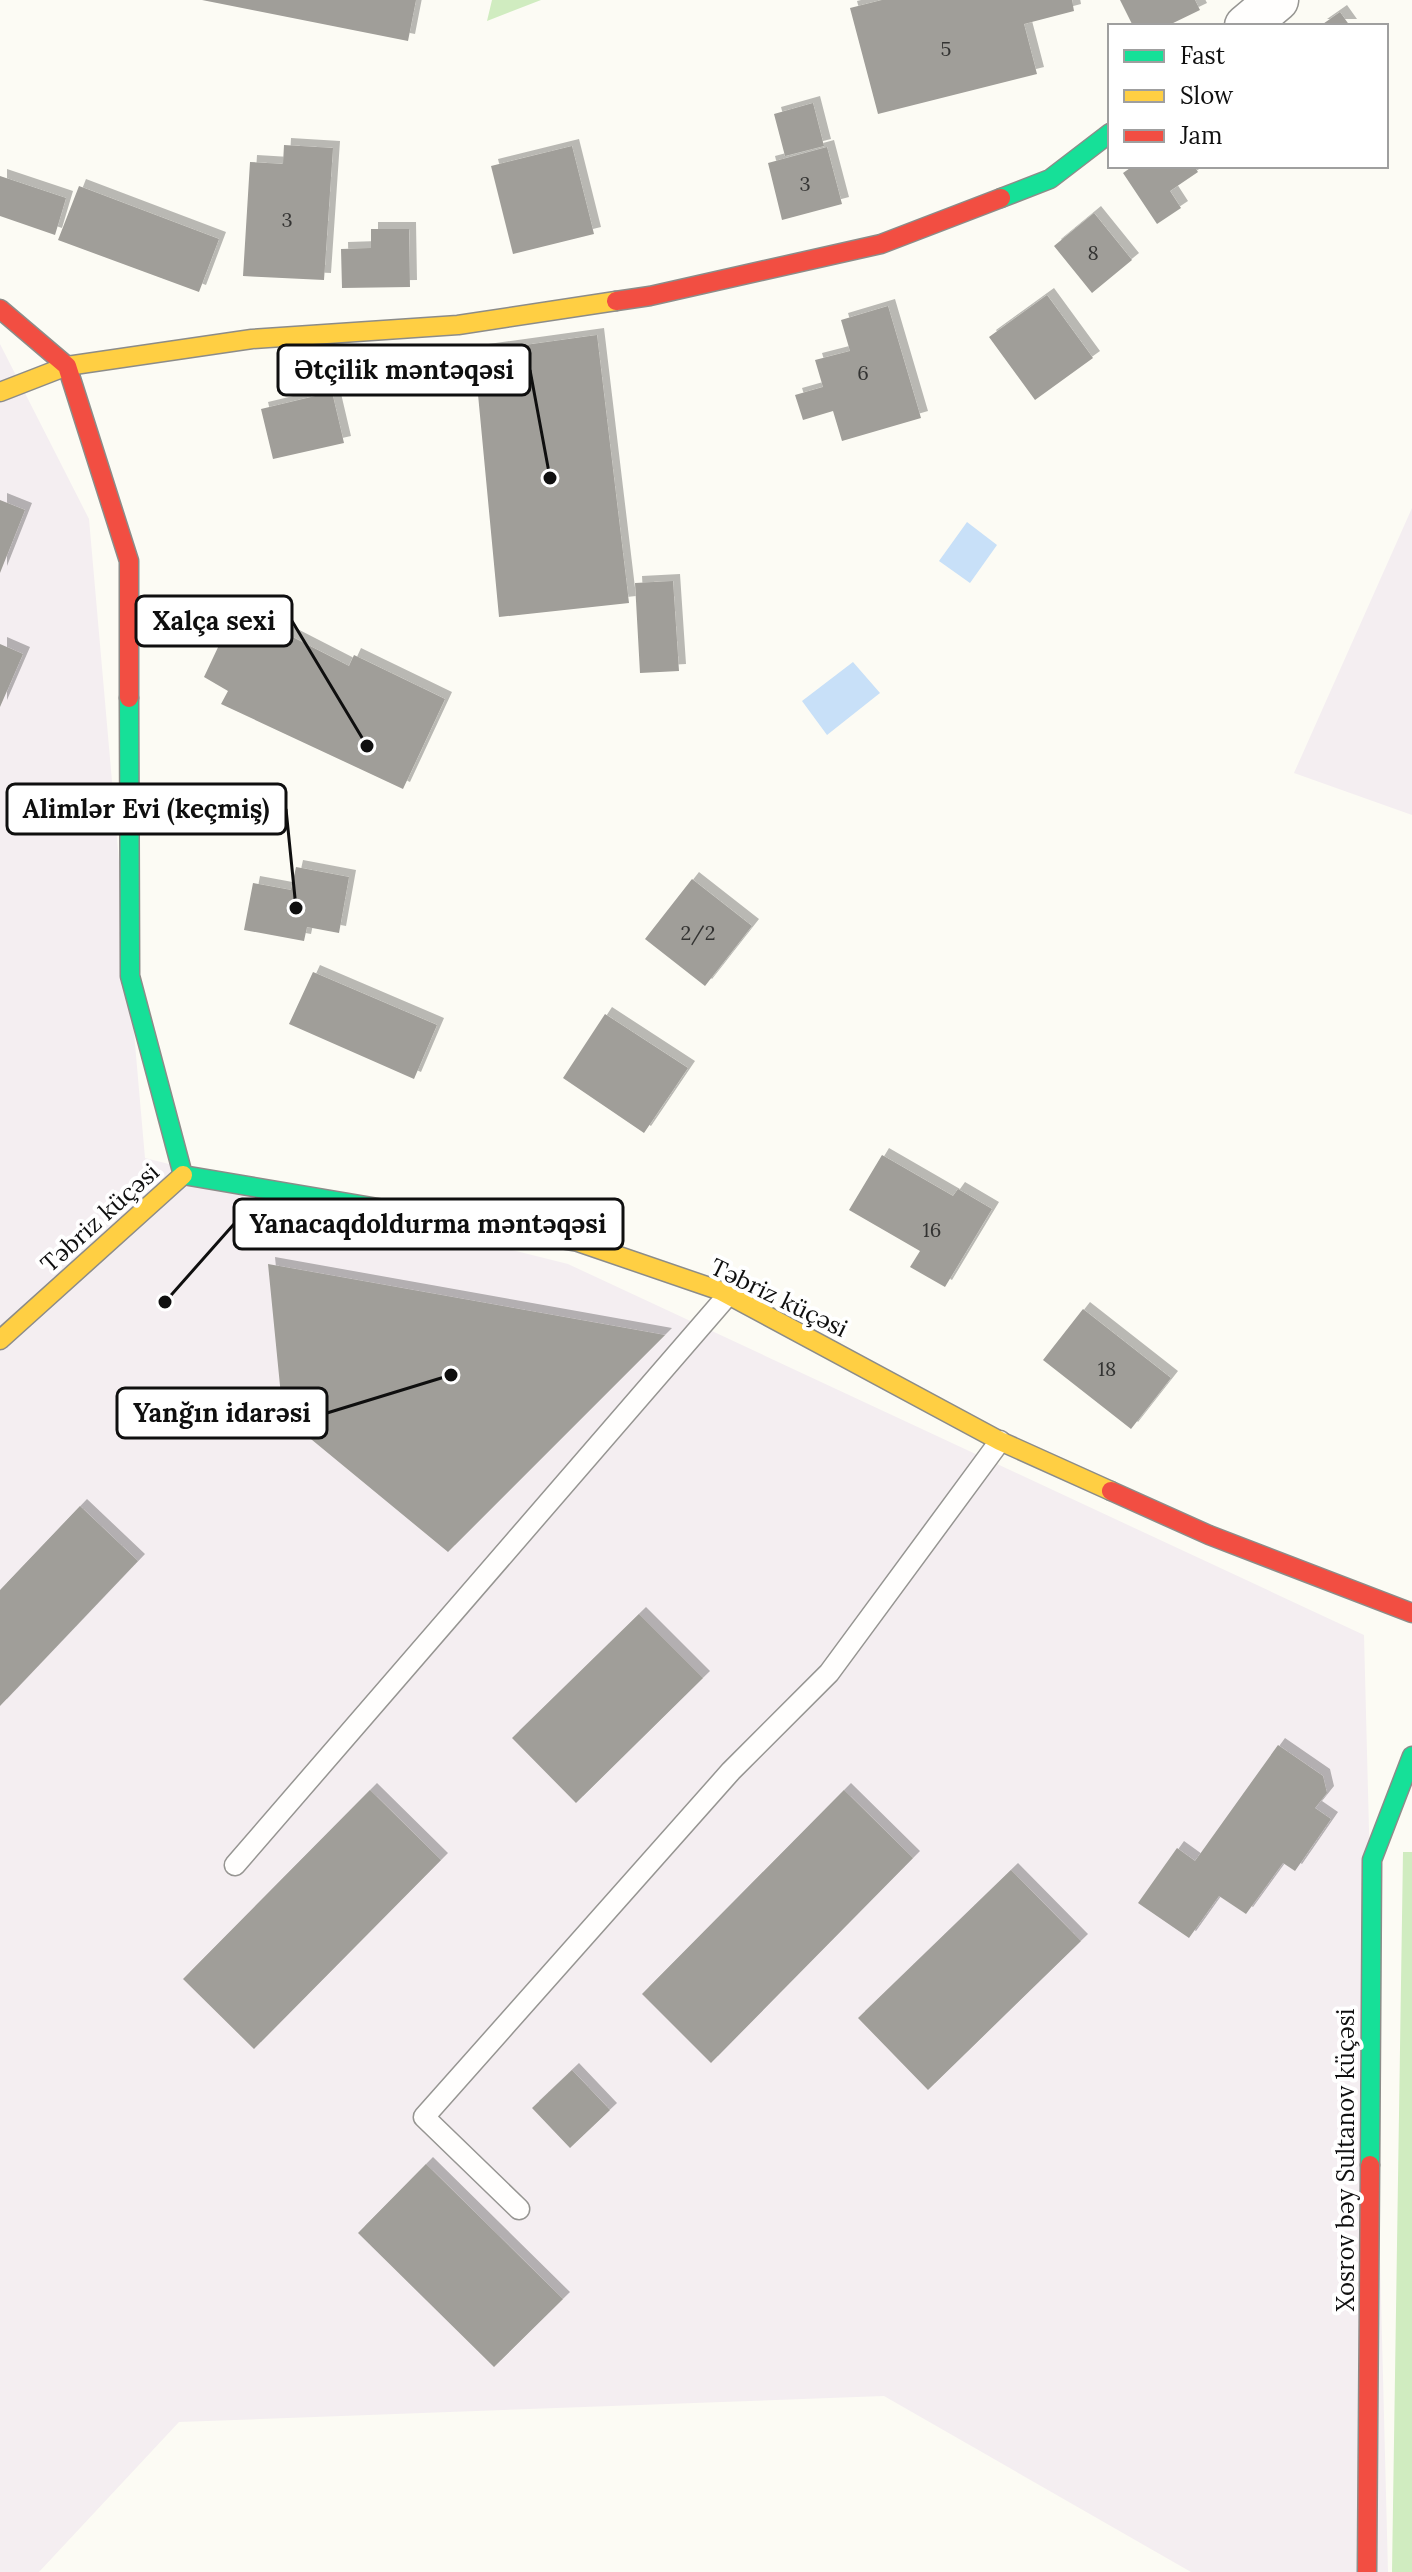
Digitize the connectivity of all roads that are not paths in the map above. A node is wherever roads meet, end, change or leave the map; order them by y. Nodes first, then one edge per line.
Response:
1 (1277, 0) edge
2 (1248, 24) edge
3 (1108, 135) edge
4 (0, 309) edge
5 (67, 366) junction
6 (0, 392) edge
7 (183, 1175) junction
8 (728, 1295) junction
9 (0, 1340) edge
10 (1000, 1441) junction
11 (1412, 1613) edge
12 (1412, 1756) edge
13 (235, 1865) dead end
14 (519, 2209) dead end
15 (1367, 2572) edge

1 - 2 street
3 - 5 street
4 - 5 street
5 - 6 street
5 - 7 street
7 - 8 street, Təbriz küçəsi
7 - 9 street, Təbriz küçəsi
8 - 10 street, Təbriz küçəsi
8 - 13 lane
10 - 11 street, Təbriz küçəsi
10 - 14 lane
12 - 15 street, Xosrov bəy Sultanov küçəsi

